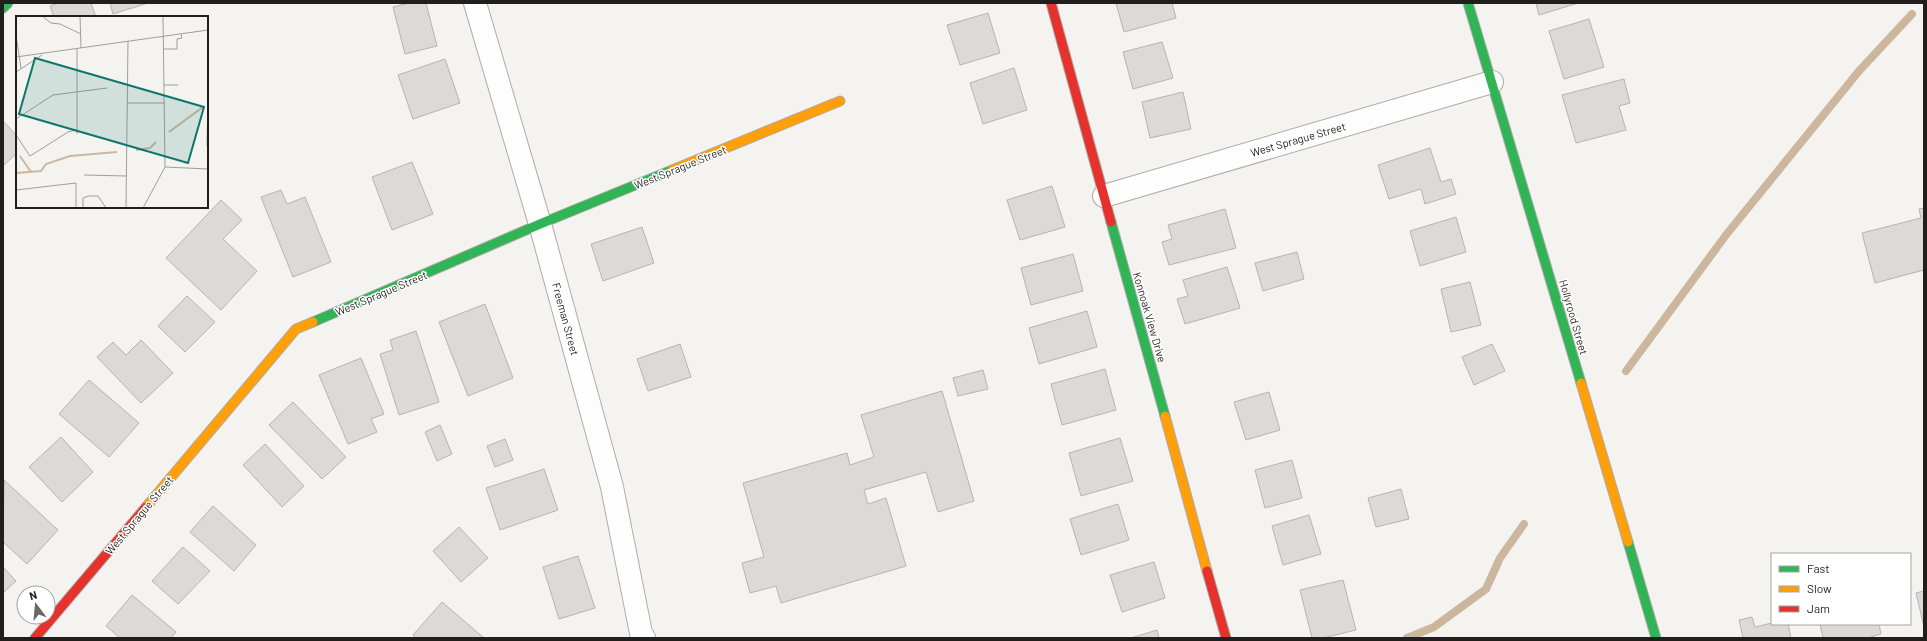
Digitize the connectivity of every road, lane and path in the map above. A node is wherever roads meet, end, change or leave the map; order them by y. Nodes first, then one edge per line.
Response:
1 (8, 3) edge
2 (475, 3) edge
3 (1051, 3) edge
4 (1468, 3) edge
5 (3, 8) edge
6 (1492, 82) junction
7 (840, 101) dead end
8 (1104, 196) junction
9 (540, 224) junction
10 (639, 636) edge
11 (35, 638) edge
12 (1226, 638) edge
13 (1656, 638) edge

1 - 5 street
2 - 9 street, Freeman Street
3 - 8 street, Konnoak View Drive
4 - 6 street, Hollyrood Street
6 - 8 street, West Sprague Street
6 - 13 street, Hollyrood Street
7 - 9 street, West Sprague Street
8 - 12 street, Konnoak View Drive
9 - 10 street, Freeman Street
9 - 11 street, West Sprague Street

